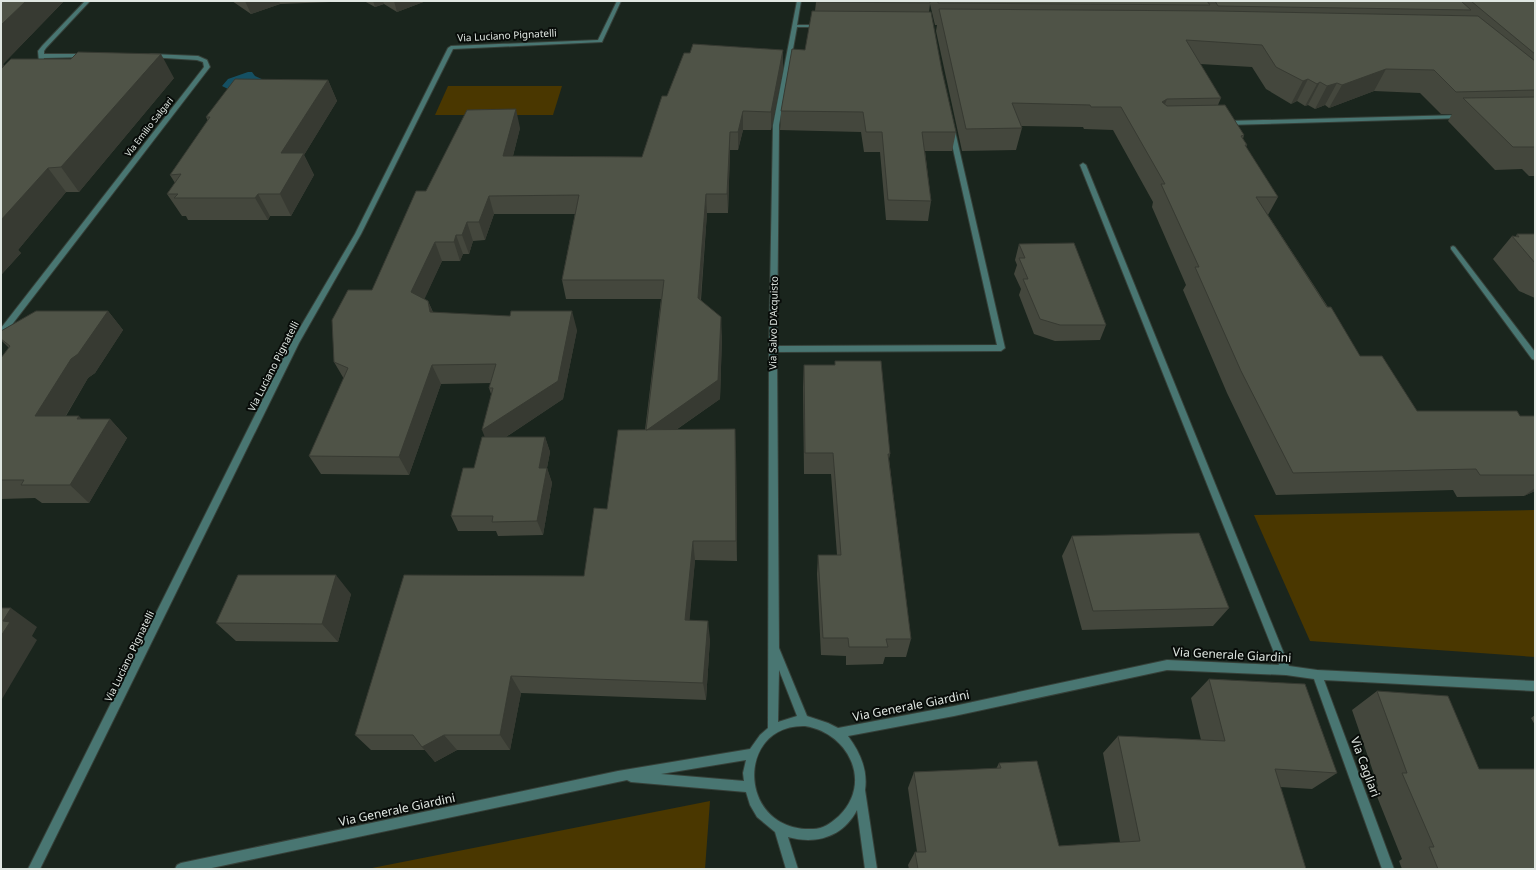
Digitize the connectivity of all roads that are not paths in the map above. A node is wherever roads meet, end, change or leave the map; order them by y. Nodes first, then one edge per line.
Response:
1 (88, 1) edge
2 (619, 1) edge
3 (799, 1) edge
4 (794, 26) junction
5 (825, 26) edge
6 (42, 56) junction
7 (93, 56) edge
8 (140, 56) edge
9 (37, 67) edge
10 (1464, 116) edge
11 (950, 120) edge
12 (1221, 123) edge
13 (1083, 165) dead end
14 (1453, 248) dead end
15 (1, 333) edge
16 (772, 349) junction
17 (1535, 357) edge
18 (774, 647) junction
19 (1286, 670) junction
20 (1317, 675) junction
21 (1535, 686) edge
22 (803, 720) junction
23 (773, 730) junction
24 (839, 733) junction
25 (752, 754) junction
26 (618, 776) junction
27 (750, 787) junction
28 (860, 789) junction
29 (779, 828) junction
30 (34, 869) edge
31 (181, 869) edge
32 (792, 869) edge
33 (871, 869) edge
34 (1388, 869) edge

1 - 6 street
2 - 30 street, Via Luciano Pignatelli
3 - 4 street, Via Salvo D'Acquisto
4 - 5 street
4 - 16 street, Via Salvo D'Acquisto
6 - 7 street
6 - 9 street
8 - 15 street, Via Emilio Salgari
10 - 12 street
11 - 16 street
13 - 19 street
14 - 17 street
16 - 18 street, Via Salvo D'Acquisto
18 - 22 street, Via Salvo D'Acquisto
18 - 23 street, Via Salvo D'Acquisto
19 - 20 street, Via Generale Giardini
19 - 24 street, Via Generale Giardini
20 - 21 street, Via Generale Giardini
20 - 34 street, Via Cagliari
22 - 23 street
22 - 24 street
23 - 25 street
24 - 28 street
25 - 26 street, Via Generale Giardini
25 - 27 street
26 - 27 street, Via Generale Giardini
26 - 31 street, Via Generale Giardini
27 - 29 street
28 - 29 street
28 - 33 street
29 - 32 street

